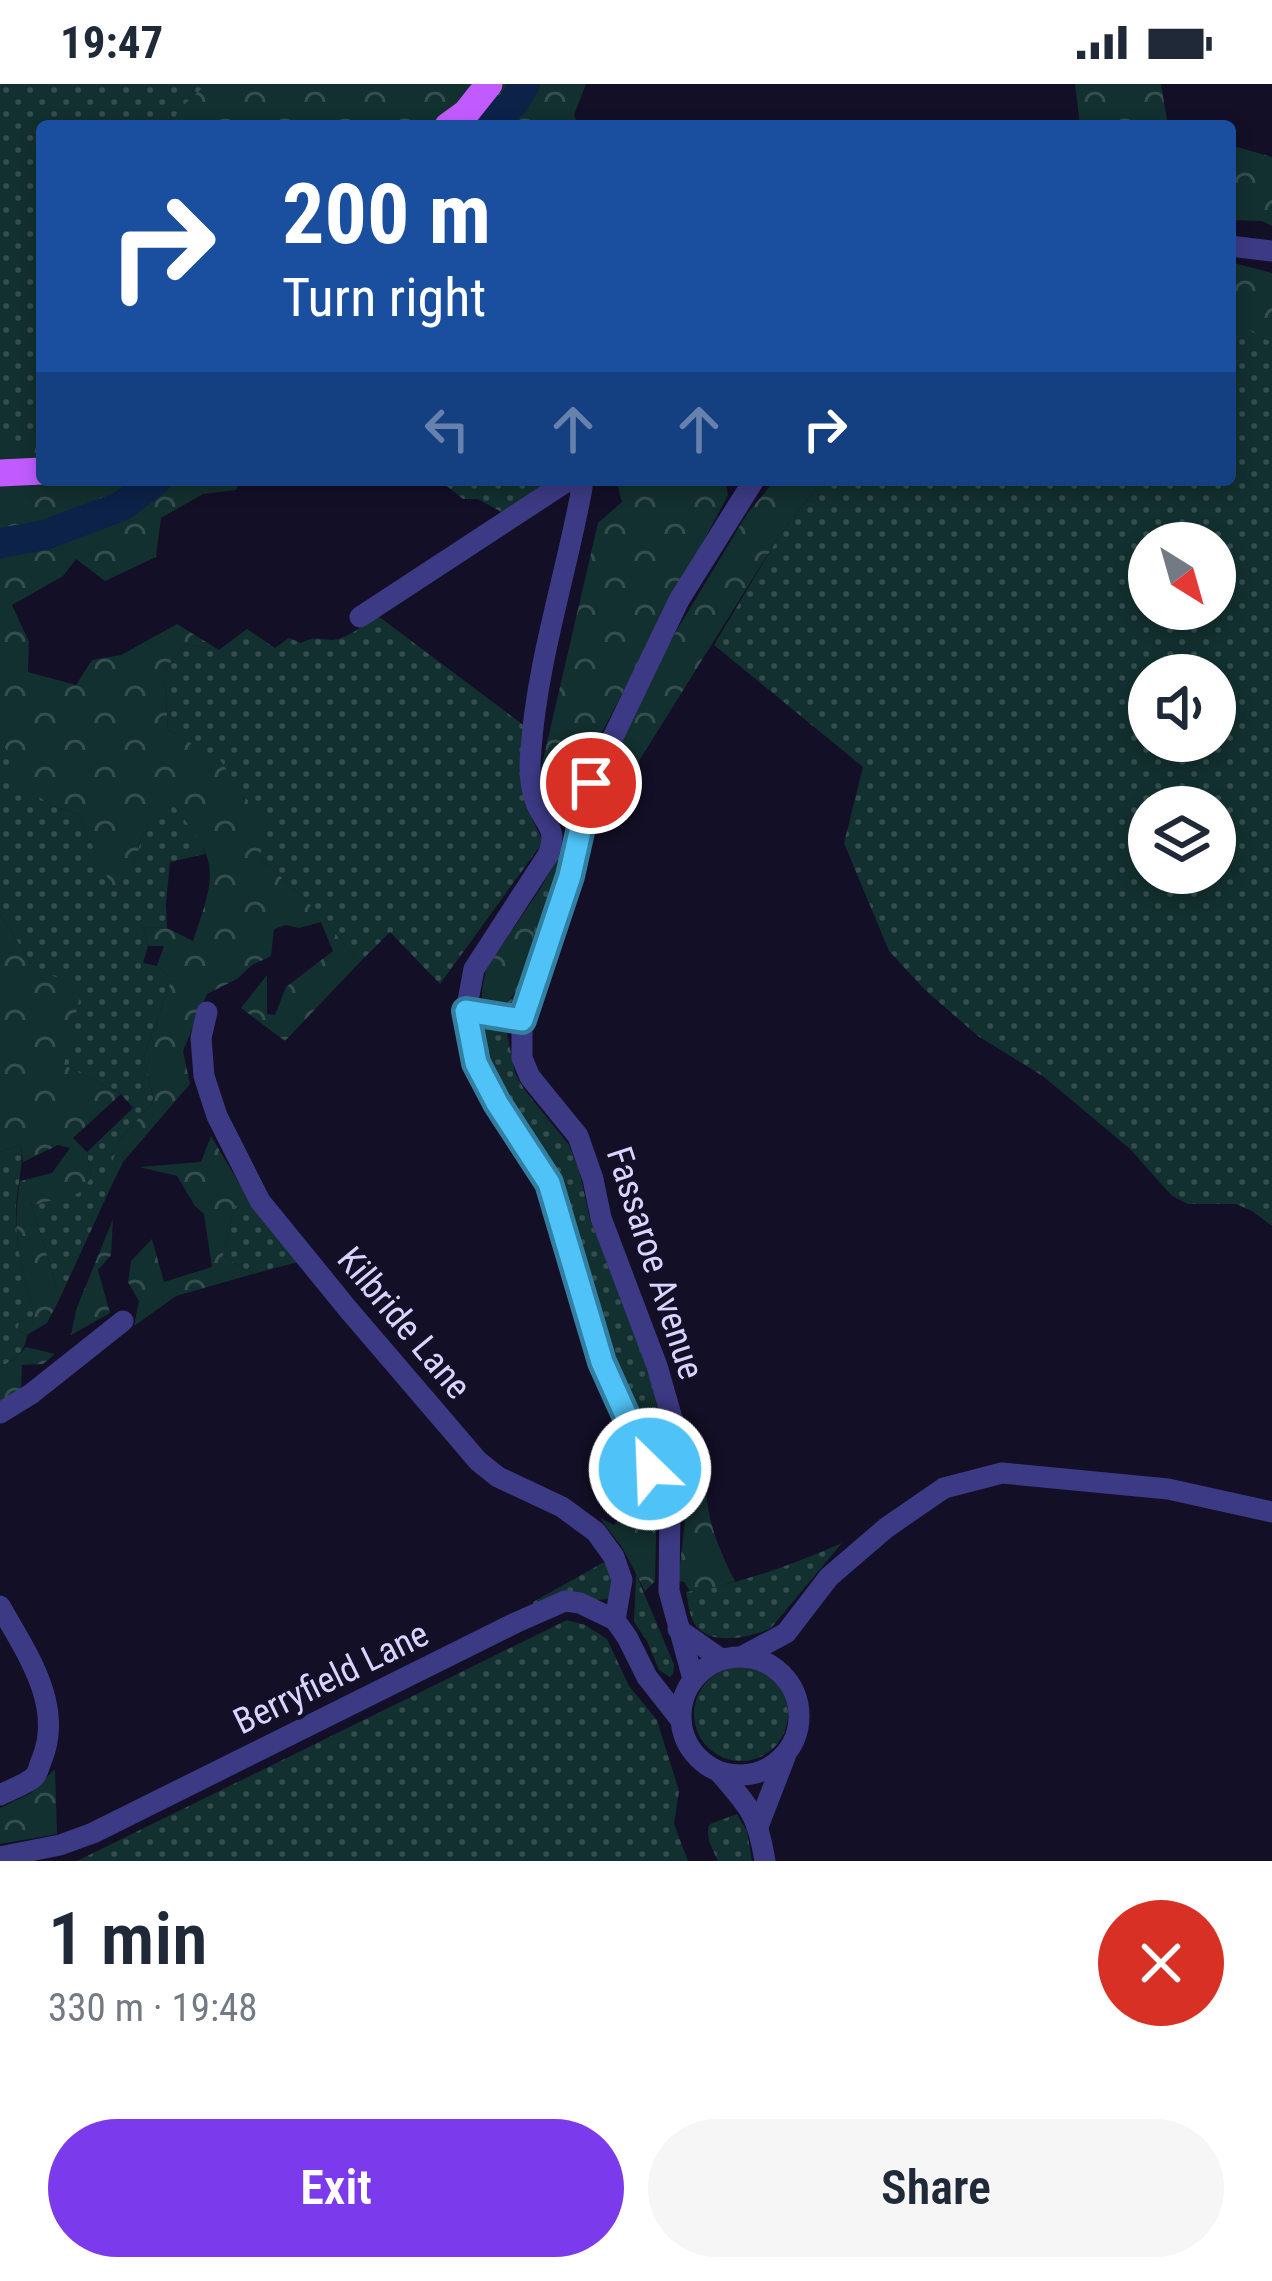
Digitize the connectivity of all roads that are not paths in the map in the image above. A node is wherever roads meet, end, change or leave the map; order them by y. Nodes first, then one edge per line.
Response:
1 (490, 84) edge
2 (456, 120) edge
3 (1236, 247) edge
4 (1272, 251) edge
5 (36, 471) edge
6 (0, 473) edge
7 (560, 486) edge
8 (580, 486) edge
9 (750, 486) edge
10 (360, 617) dead end
11 (466, 1011) junction
12 (207, 1012) dead end
13 (522, 1020) junction
14 (123, 1321) dead end
15 (0, 1413) edge
16 (650, 1469) dead end
17 (1272, 1512) edge
18 (0, 1606) edge
19 (615, 1620) junction
20 (678, 1629) junction
21 (786, 1633) junction
22 (732, 1658) junction
23 (689, 1684) junction
24 (792, 1687) junction
25 (657, 1689) junction
26 (680, 1719) junction
27 (788, 1751) junction
28 (719, 1772) junction
29 (0, 1795) edge
30 (759, 1824) junction
31 (0, 1857) edge
32 (765, 1861) edge

1 - 2 main road
3 - 4 street
5 - 6 main road
7 - 10 street
8 - 11 street
9 - 13 street, Fassaroe Avenue
11 - 13 street
11 - 16 street
12 - 19 street, Kilbride Lane
13 - 20 street, Fassaroe Avenue
14 - 15 street
17 - 21 street
18 - 29 street
19 - 25 street
19 - 31 street, Berryfield Lane
20 - 22 street
20 - 23 street, Fassaroe Avenue
21 - 22 street
21 - 24 street
22 - 23 street
22 - 24 street
23 - 25 street
23 - 26 street
24 - 27 street
25 - 26 street
26 - 28 street
27 - 28 street
27 - 30 street
28 - 30 street
30 - 32 street

